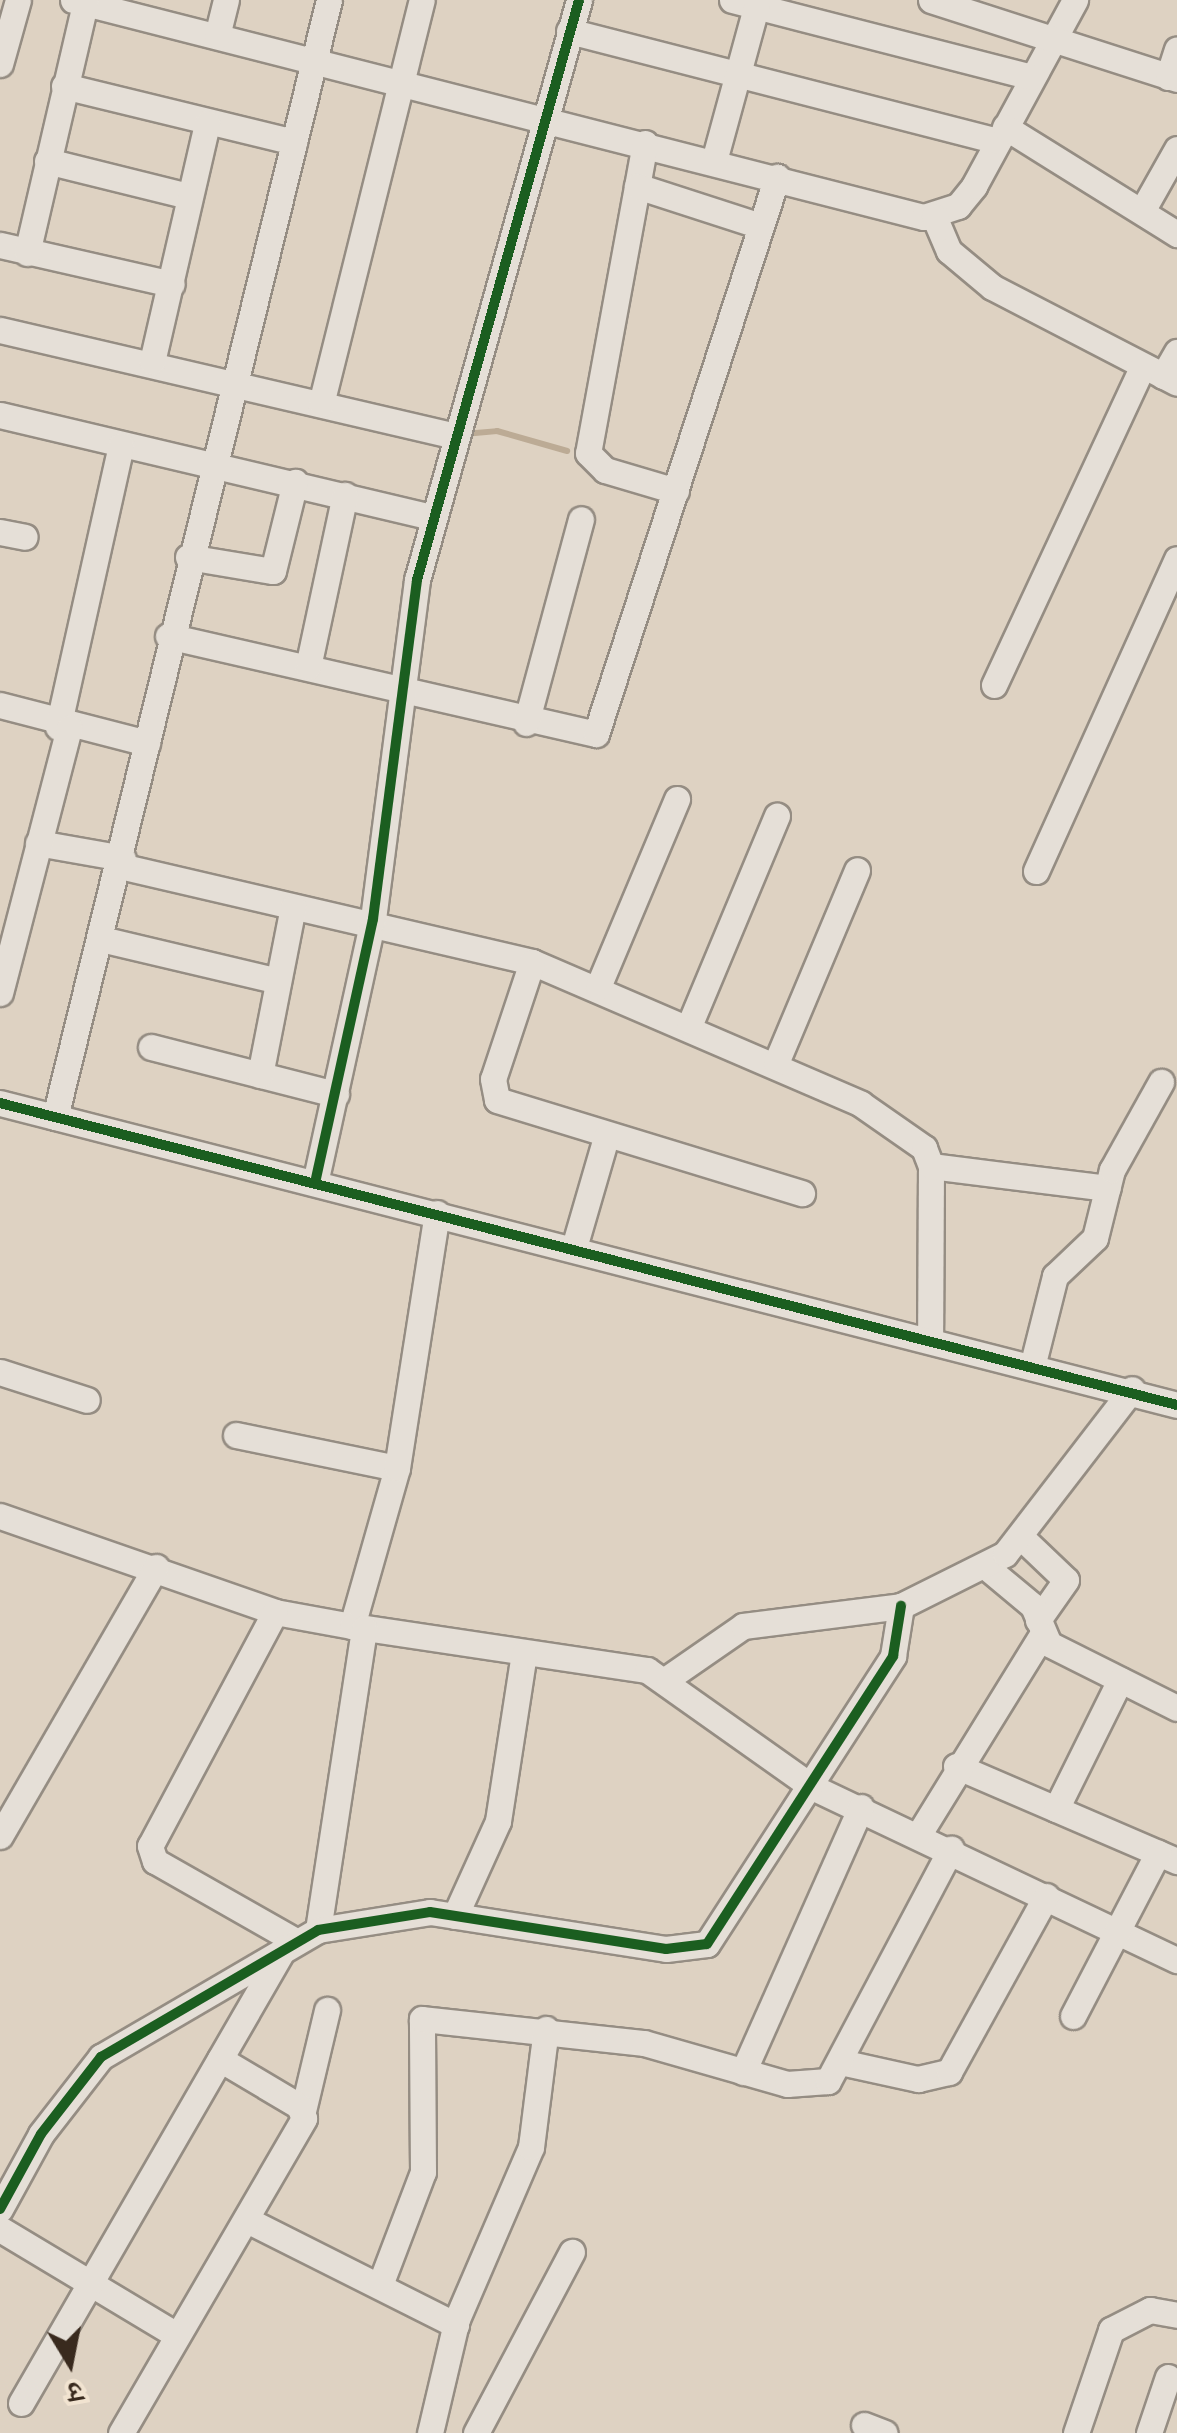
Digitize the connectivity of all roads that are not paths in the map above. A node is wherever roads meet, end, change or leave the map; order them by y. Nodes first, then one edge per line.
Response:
1 (18, 0) edge
2 (226, 0) edge
3 (328, 0) edge
4 (422, 0) edge
5 (578, 0) edge
6 (931, 0) edge
7 (1075, 0) edge
8 (79, 2) edge
9 (742, 2) edge
10 (969, 5) edge
11 (569, 31) junction
12 (218, 36) junction
13 (1054, 44) junction
14 (1177, 49) edge
15 (314, 59) junction
16 (0, 64) edge
17 (737, 73) junction
18 (1032, 78) junction
19 (1172, 78) edge
20 (402, 80) junction
21 (64, 86) junction
22 (545, 113) junction
23 (207, 122) junction
24 (1001, 134) junction
25 (294, 142) junction
26 (644, 143) junction
27 (1177, 149) edge
28 (714, 160) junction
29 (47, 161) junction
30 (777, 177) junction
31 (636, 186) junction
32 (188, 196) junction
33 (1142, 212) junction
34 (934, 216) junction
35 (761, 226) junction
36 (1177, 234) edge
37 (0, 245) edge
38 (26, 253) junction
39 (172, 284) junction
40 (0, 330) edge
41 (1177, 352) edge
42 (152, 362) junction
43 (1161, 375) edge
44 (230, 382) junction
45 (321, 404) junction
46 (0, 415) edge
47 (452, 434) junction
48 (121, 446) junction
49 (211, 461) junction
50 (295, 482) junction
51 (676, 492) junction
52 (345, 495) junction
53 (432, 516) junction
54 (581, 518) dead end
55 (188, 557) junction
56 (1177, 559) edge
57 (168, 636) junction
58 (308, 667) junction
59 (994, 685) dead end
60 (399, 687) junction
61 (2, 713) edge
62 (526, 723) junction
63 (63, 727) junction
64 (146, 744) junction
65 (677, 799) dead end
66 (777, 816) dead end
67 (38, 844) junction
68 (122, 862) junction
69 (858, 870) dead end
70 (1036, 871) dead end
71 (294, 907) junction
72 (372, 926) junction
73 (101, 939) junction
74 (532, 962) junction
75 (278, 981) junction
76 (598, 987) junction
77 (0, 993) edge
78 (689, 1026) junction
79 (151, 1047) dead end
80 (776, 1062) junction
81 (260, 1075) junction
82 (1161, 1082) dead end
83 (336, 1094) junction
84 (0, 1103) edge
85 (55, 1117) junction
86 (606, 1137) junction
87 (931, 1166) junction
88 (315, 1183) junction
89 (1108, 1188) junction
90 (802, 1193) dead end
91 (437, 1213) junction
92 (575, 1244) junction
93 (930, 1336) junction
94 (1033, 1363) junction
95 (0, 1372) edge
96 (1132, 1388) junction
97 (86, 1400) dead end
98 (1177, 1405) edge
99 (236, 1435) dead end
100 (397, 1468) junction
101 (0, 1516) edge
102 (1020, 1537) junction
103 (985, 1566) junction
104 (156, 1567) junction
105 (901, 1606) junction
106 (275, 1612) junction
107 (358, 1627) junction
108 (1040, 1628) junction
109 (524, 1654) junction
110 (668, 1678) junction
111 (1120, 1680) junction
112 (1177, 1708) edge
113 (956, 1766) junction
114 (812, 1787) junction
115 (861, 1807) junction
116 (1056, 1809) junction
117 (2, 1828) edge
118 (918, 1834) junction
119 (951, 1849) junction
120 (1167, 1857) edge
121 (1046, 1896) junction
122 (455, 1916) junction
123 (1116, 1930) junction
124 (300, 1939) junction
125 (1177, 1960) edge
126 (327, 2010) dead end
127 (1073, 2016) dead end
128 (546, 2029) junction
129 (220, 2059) junction
130 (845, 2063) junction
131 (743, 2072) junction
132 (303, 2111) junction
133 (0, 2208) edge
134 (247, 2220) junction
135 (0, 2229) edge
136 (572, 2252) dead end
137 (88, 2282) junction
138 (380, 2285) junction
139 (1177, 2315) edge
140 (456, 2325) junction
141 (175, 2334) junction
142 (1168, 2377) dead end
143 (21, 2403) dead end
144 (122, 2433) edge
145 (430, 2433) edge
146 (476, 2433) edge
147 (1076, 2433) edge
148 (1149, 2433) edge

1 - 16 street
2 - 12 street
3 - 15 street
4 - 20 street
5 - 11 street
6 - 10 street
7 - 13 street
8 - 12 street
8 - 21 street
9 - 17 street
9 - 18 street
10 - 13 street
11 - 17 street
11 - 22 street
12 - 15 street
13 - 18 street
13 - 19 street
14 - 19 street
15 - 20 street
15 - 25 street
17 - 24 street
17 - 28 street
18 - 24 street
20 - 22 street
20 - 45 street
21 - 23 street
21 - 29 street
22 - 26 street
22 - 47 street
23 - 25 street
23 - 32 street
24 - 33 street
24 - 34 street
25 - 44 street
26 - 28 street
26 - 31 street
27 - 33 street
28 - 30 street
29 - 32 street
29 - 38 street
30 - 34 street
30 - 35 street
31 - 35 street
31 - 51 street
32 - 39 street
33 - 36 street
34 - 43 street
35 - 51 street
37 - 38 street
38 - 39 street
39 - 42 street
40 - 42 street
41 - 43 street
42 - 44 street
43 - 59 street
44 - 45 street
44 - 49 street
45 - 47 street
46 - 48 street
47 - 53 street
48 - 49 street
48 - 63 street
49 - 50 street
49 - 55 street
50 - 52 street
50 - 55 street
51 - 62 street
52 - 53 street
52 - 58 street
53 - 60 street
54 - 62 street
55 - 57 street
56 - 70 street
57 - 58 street
57 - 64 street
58 - 60 street
60 - 62 street
60 - 72 street
61 - 63 street
63 - 64 street
63 - 67 street
64 - 68 street
65 - 76 street
66 - 78 street
67 - 68 street
67 - 77 street
68 - 71 street
68 - 73 street
69 - 80 street
71 - 72 street
71 - 75 street
72 - 74 street
72 - 83 street
73 - 75 street
73 - 85 street
74 - 76 street
74 - 86 street
75 - 81 street
76 - 78 street
78 - 80 street
79 - 81 street
80 - 87 street
81 - 83 street
82 - 89 street
83 - 88 street
84 - 85 street
85 - 88 street
86 - 90 street
86 - 92 street
87 - 89 street
87 - 93 street
88 - 91 street
89 - 94 street
91 - 92 street
91 - 100 street
92 - 93 street
93 - 94 street
94 - 96 street
95 - 97 street
96 - 98 street
96 - 102 street
99 - 100 street
100 - 107 street
101 - 104 street
102 - 103 street
102 - 108 street
103 - 105 street
103 - 108 street
104 - 106 street
104 - 117 street
105 - 110 street
105 - 114 street
106 - 107 street
106 - 124 street
107 - 109 street
107 - 124 street
108 - 111 street
108 - 113 street
109 - 110 street
109 - 122 street
110 - 114 street
111 - 112 street
111 - 116 street
113 - 116 street
113 - 118 street
114 - 115 street
114 - 122 street
115 - 118 street
115 - 131 street
116 - 120 street
118 - 119 street
119 - 121 street
119 - 130 street
120 - 123 street
121 - 123 street
121 - 130 street
122 - 124 street
123 - 125 street
123 - 127 street
124 - 129 street
124 - 133 street
126 - 132 street
128 - 131 street
128 - 138 street
128 - 140 street
129 - 132 street
129 - 137 street
130 - 131 street
132 - 134 street
134 - 138 street
134 - 141 street
135 - 137 street
136 - 146 street
137 - 141 street
137 - 143 street
138 - 140 street
139 - 147 street
140 - 145 street
141 - 144 street
142 - 148 street

